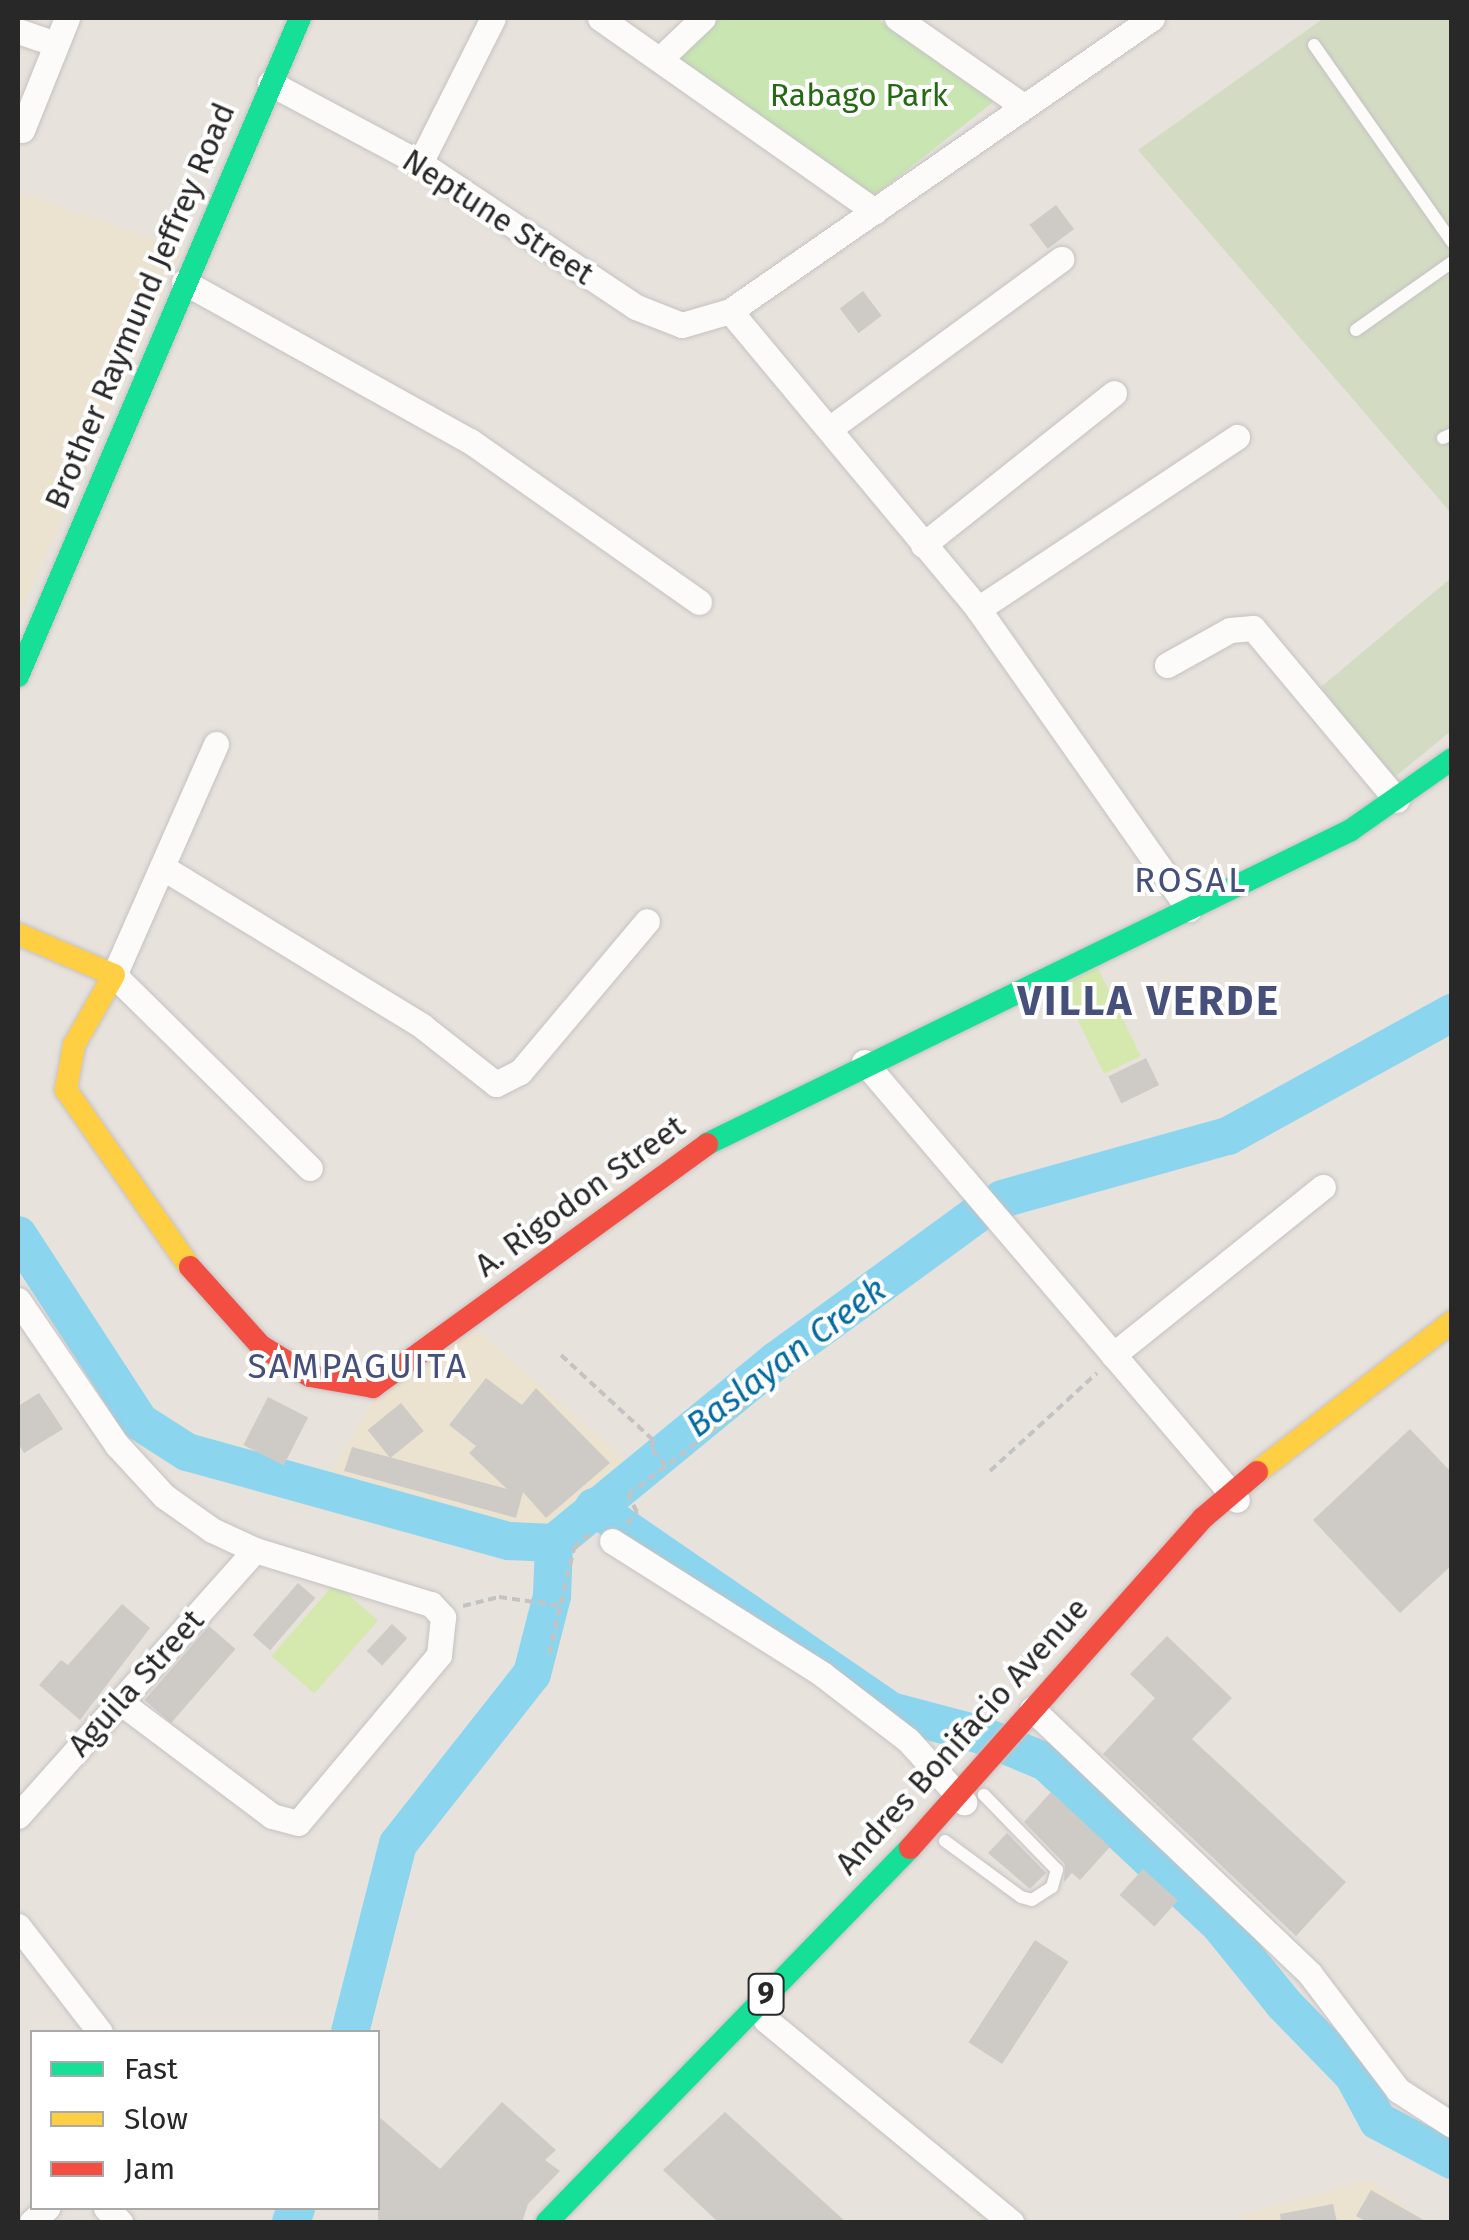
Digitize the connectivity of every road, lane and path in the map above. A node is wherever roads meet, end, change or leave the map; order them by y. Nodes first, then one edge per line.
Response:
1 (67, 18) edge
2 (493, 18) edge
3 (600, 18) edge
4 (703, 18) edge
5 (897, 18) edge
6 (1152, 18) edge
7 (293, 20) edge
8 (18, 30) edge
9 (56, 44) junction
10 (1314, 45) dead end
11 (661, 58) junction
12 (270, 83) junction
13 (1024, 106) junction
14 (22, 130) dead end
15 (420, 163) junction
16 (875, 211) junction
17 (1452, 242) edge
18 (1061, 259) dead end
19 (1452, 262) edge
20 (184, 282) junction
21 (730, 312) junction
22 (1356, 330) dead end
23 (1114, 393) dead end
24 (829, 430) junction
25 (1237, 437) dead end
26 (923, 545) junction
27 (700, 602) dead end
28 (978, 609) junction
29 (1166, 665) dead end
30 (18, 676) edge
31 (216, 744) dead end
32 (1452, 760) edge
33 (1398, 800) junction
34 (162, 866) junction
35 (1189, 909) junction
36 (647, 921) dead end
37 (18, 934) edge
38 (114, 975) junction
39 (864, 1062) junction
40 (310, 1168) dead end
41 (1322, 1187) dead end
42 (18, 1300) edge
43 (1452, 1322) edge
44 (1452, 1345) edge
45 (561, 1354) dead end
46 (1113, 1354) junction
47 (746, 1406) dead end
48 (664, 1465) junction
49 (990, 1470) dead end
50 (1238, 1500) junction
51 (634, 1516) dead end
52 (603, 1535) joint
53 (255, 1550) junction
54 (559, 1606) junction
55 (439, 1612) junction
56 (549, 1654) dead end
57 (119, 1701) junction
58 (1030, 1724) junction
59 (971, 1799) junction
60 (18, 1816) edge
61 (945, 1841) junction
62 (18, 1926) edge
63 (766, 2020) junction
64 (98, 2030) edge
65 (1452, 2125) edge
66 (547, 2222) edge
67 (577, 2222) edge
68 (1011, 2222) edge

1 - 9 street
2 - 15 street
3 - 11 street
4 - 11 street
5 - 13 street
6 - 13 street, Neptune Street
7 - 12 main road, Brother Raymund Jeffrey Road
8 - 9 street
9 - 14 street
10 - 17 lane
11 - 16 street
12 - 15 street, Neptune Street
12 - 20 main road, Brother Raymund Jeffrey Road
13 - 16 street, Neptune Street
15 - 21 street, Neptune Street
16 - 21 street, Neptune Street
18 - 24 street
19 - 22 lane
20 - 27 street
20 - 30 main road, Brother Raymund Jeffrey Road
21 - 24 street
23 - 26 street
24 - 26 street
25 - 28 street
26 - 28 street
28 - 35 street
29 - 33 street
31 - 34 street
32 - 33 main road, A. Rigodon Street
33 - 35 main road, A. Rigodon Street
34 - 36 street
34 - 38 street
35 - 39 main road, A. Rigodon Street
37 - 38 main road
38 - 39 main road, A. Rigodon Street
38 - 40 street
39 - 46 street
41 - 46 street
42 - 53 street
43 - 50 main road, Andres Bonifacio Avenue / 9
44 - 50 main road, Andres Bonifacio Avenue / 9
45 - 48 path
46 - 49 path
46 - 50 street
47 - 48 path
48 - 51 path
50 - 58 main road, Andres Bonifacio Avenue / 9
52 - 54 path
52 - 59 street
53 - 55 street
53 - 57 street, Aguila Street
54 - 55 path
54 - 56 path
55 - 57 street
57 - 60 street, Aguila Street
58 - 59 main road, Andres Bonifacio Avenue / 9
58 - 65 street
59 - 61 main road, Andres Bonifacio Avenue / 9
59 - 61 lane
59 - 66 main road, Andres Bonifacio Avenue / 9
61 - 63 main road, Andres Bonifacio Avenue / 9
62 - 64 street
63 - 67 main road, Andres Bonifacio Avenue / 9
63 - 68 street

